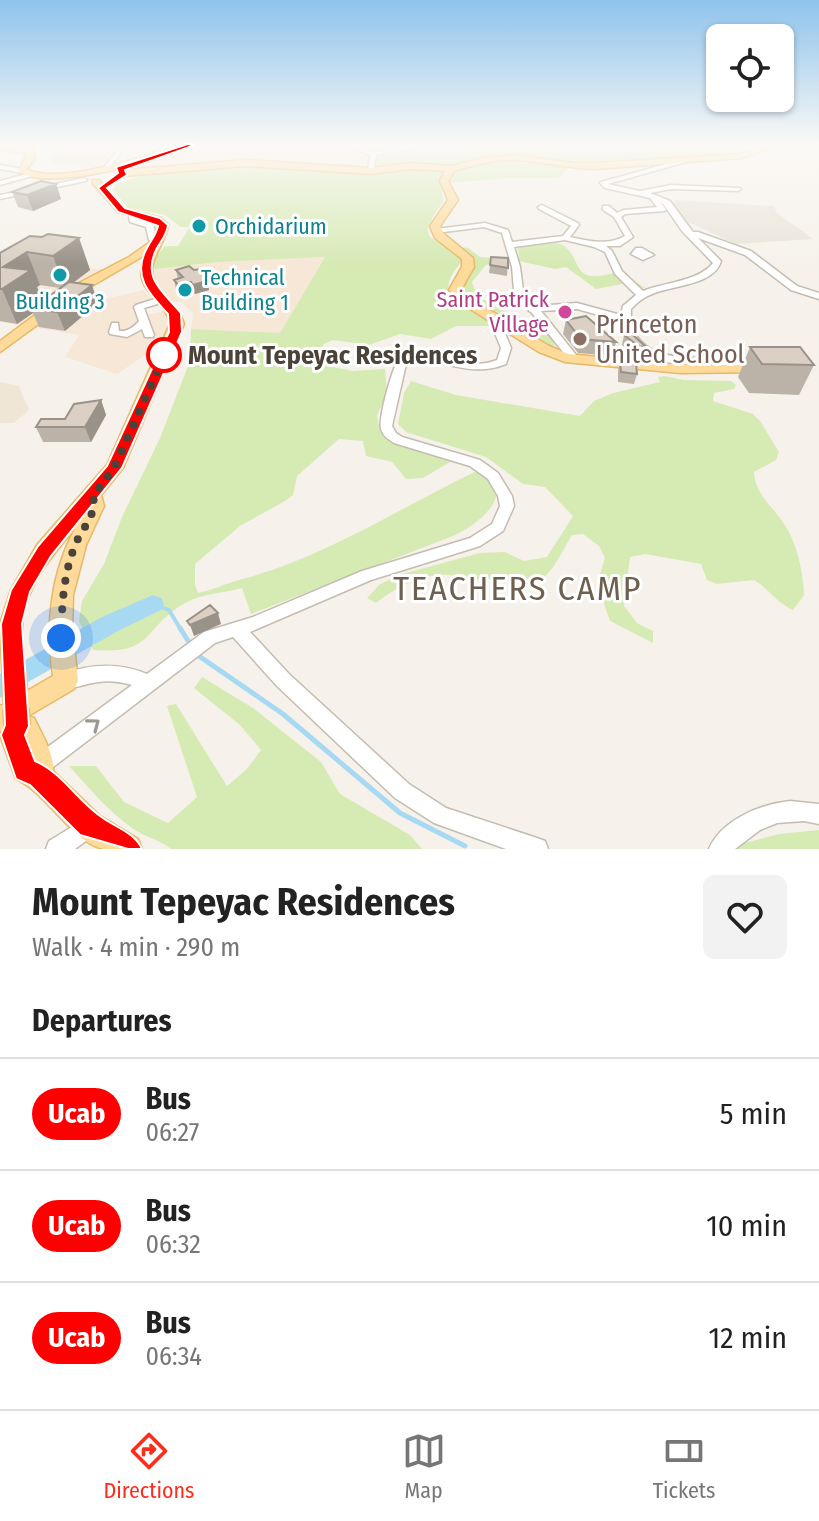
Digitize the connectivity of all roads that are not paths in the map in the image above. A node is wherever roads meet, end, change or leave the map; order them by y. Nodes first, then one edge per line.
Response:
1 (102, 184) edge
2 (52, 185) edge
3 (446, 185) edge
4 (606, 185) edge
5 (738, 189) dead end
6 (641, 193) junction
7 (0, 197) edge
8 (542, 207) dead end
9 (606, 208) dead end
10 (617, 216) junction
11 (685, 229) junction
12 (436, 231) junction
13 (565, 238) junction
14 (156, 241) junction
15 (510, 244) junction
16 (612, 245) junction
17 (635, 251) dead end
18 (121, 266) junction
19 (146, 268) junction
20 (641, 295) junction
21 (819, 296) edge
22 (161, 300) junction
23 (532, 309) junction
24 (493, 316) junction
25 (624, 319) junction
26 (144, 321) junction
27 (115, 325) dead end
28 (149, 335) dead end
29 (0, 348) edge
30 (575, 360) junction
31 (758, 368) junction
32 (775, 368) edge
33 (93, 496) junction
34 (21, 590) junction
35 (0, 601) edge
36 (8, 625) edge
37 (235, 628) junction
38 (64, 672) junction
39 (147, 683) junction
40 (9, 723) edge
41 (40, 770) junction
42 (819, 814) edge
43 (90, 826) junction
44 (57, 849) edge
45 (128, 849) edge
46 (537, 849) edge
47 (720, 849) edge

1 - 14 main road
2 - 7 street
3 - 12 main road
4 - 6 street
5 - 6 street
6 - 10 street
6 - 11 street
8 - 13 street
9 - 10 street
10 - 16 street
11 - 20 street
11 - 21 street
12 - 15 street
12 - 24 main road
13 - 15 street
13 - 16 street
14 - 18 main road
14 - 19 main road
15 - 23 street
16 - 17 street
16 - 20 street
18 - 19 main road
18 - 29 main road
19 - 22 main road
20 - 25 street
22 - 26 street
22 - 33 main road
23 - 25 street
23 - 30 street
24 - 30 main road
24 - 37 street
25 - 31 street
26 - 27 street
26 - 28 street
30 - 31 main road
31 - 32 main road
33 - 34 main road
33 - 38 main road
34 - 35 main road
34 - 36 main road
36 - 40 main road, bridge
37 - 39 street
37 - 46 street
38 - 39 street
38 - 40 main road
41 -> 39 street
40 - 41 main road
41 - 43 main road
42 - 47 street
43 - 44 street
43 - 45 main road

